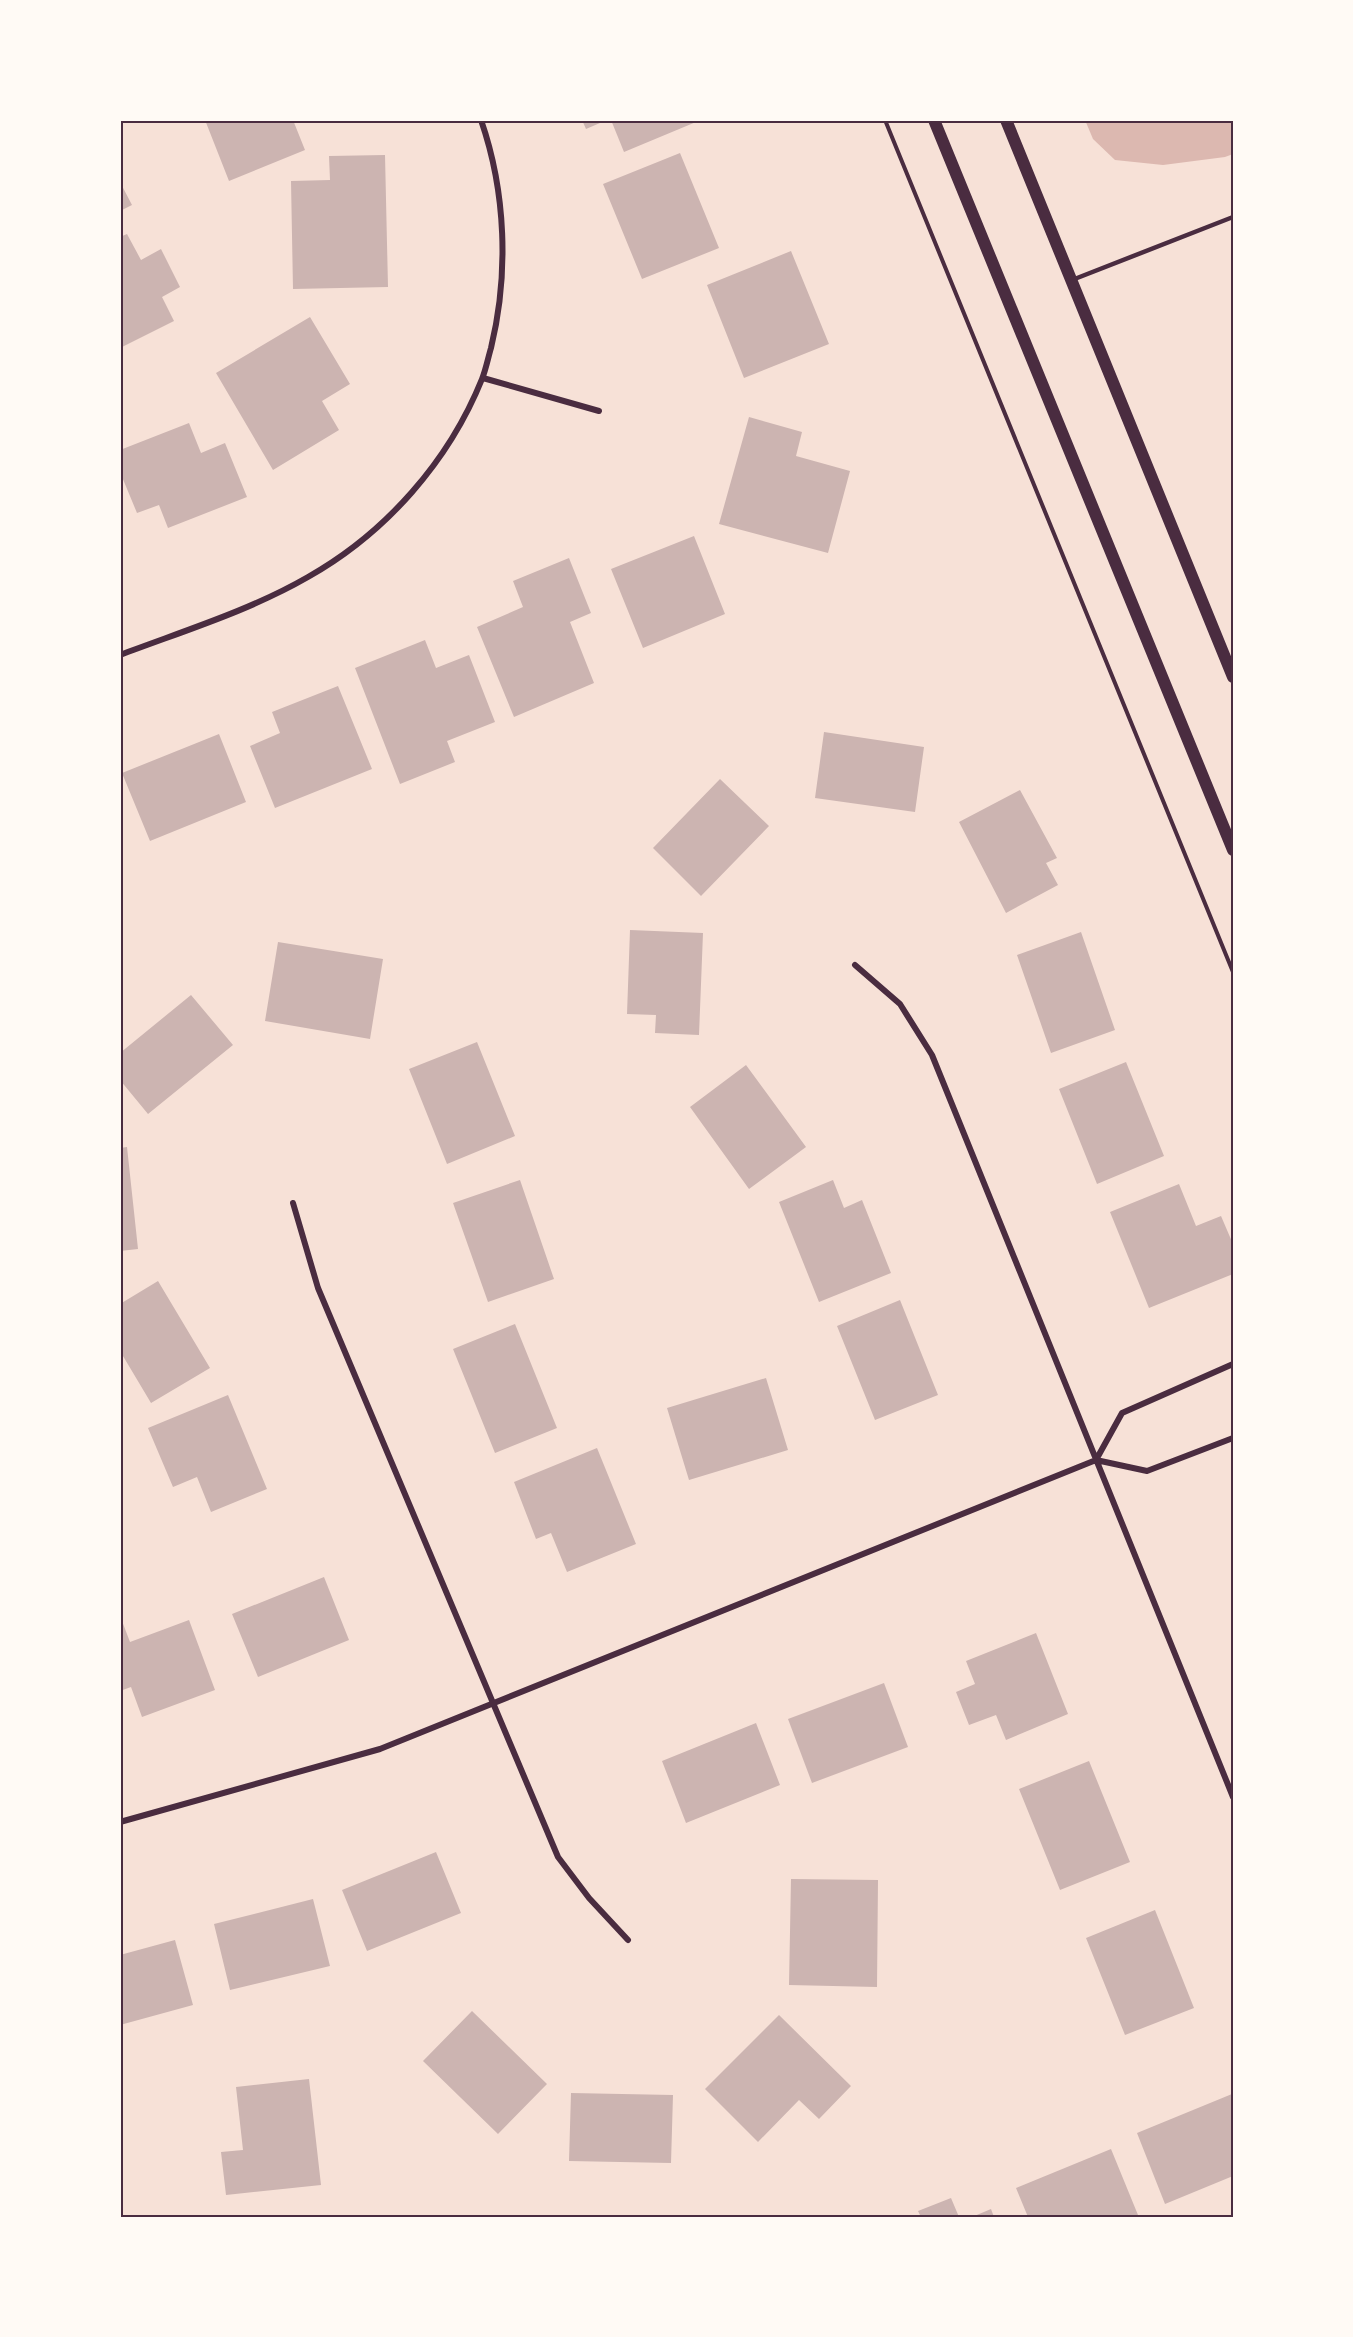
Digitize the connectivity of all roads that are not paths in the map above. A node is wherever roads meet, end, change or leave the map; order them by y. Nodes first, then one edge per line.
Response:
1 (481, 120) edge
2 (934, 120) edge
3 (1006, 120) edge
4 (1233, 217) edge
5 (1072, 280) junction
6 (483, 378) junction
7 (599, 411) dead end
8 (120, 656) edge
9 (1233, 677) edge
10 (1233, 850) edge
11 (855, 965) dead end
12 (293, 1203) dead end
13 (1233, 1364) edge
14 (1233, 1438) edge
15 (1096, 1461) junction
16 (494, 1703) junction
17 (1233, 1797) edge
18 (120, 1822) edge
19 (628, 1940) dead end

1 - 6 street
2 - 10 main road
3 - 5 main road
4 - 5 lane
5 - 9 main road
6 - 7 street
6 - 8 street
11 - 15 street
12 - 16 street
13 - 15 street
14 - 15 street
15 - 16 street
15 - 17 street
16 - 18 street
16 - 19 street

